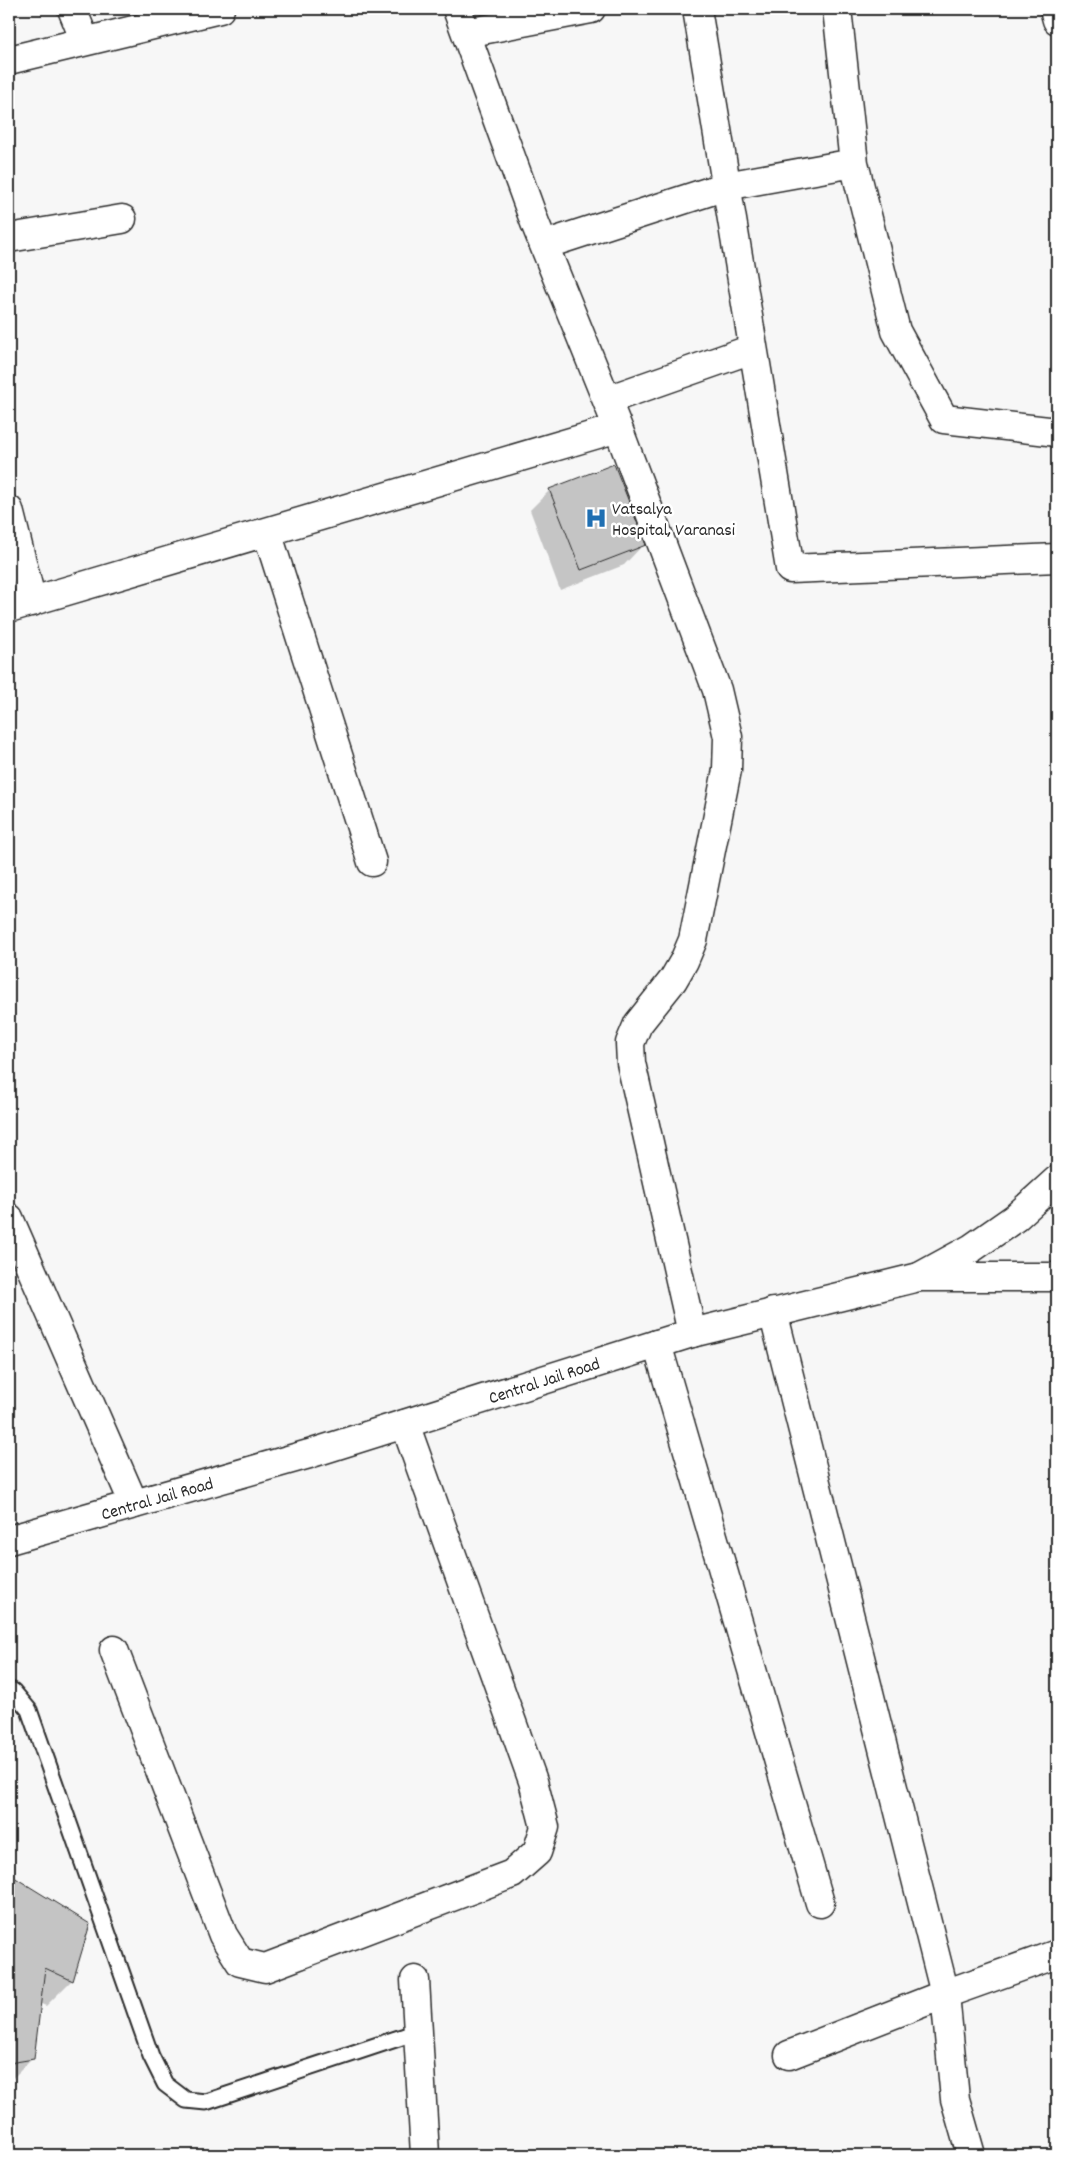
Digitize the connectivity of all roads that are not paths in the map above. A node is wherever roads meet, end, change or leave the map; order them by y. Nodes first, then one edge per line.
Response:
1 (72, 9) edge
2 (220, 9) edge
3 (591, 9) edge
4 (697, 9) edge
5 (837, 9) edge
6 (1054, 9) edge
7 (1057, 20) edge
8 (461, 21) edge
9 (85, 40) junction
10 (9, 60) edge
11 (854, 163) junction
12 (726, 186) junction
13 (122, 219) dead end
14 (9, 238) edge
15 (544, 245) junction
16 (752, 349) junction
17 (606, 400) junction
18 (618, 428) junction
19 (1057, 432) edge
20 (9, 510) edge
21 (267, 532) junction
22 (1057, 558) edge
23 (20, 605) edge
24 (372, 862) dead end
25 (1057, 1180) edge
26 (9, 1218) edge
27 (919, 1277) junction
28 (1057, 1277) edge
29 (773, 1312) junction
30 (692, 1333) junction
31 (657, 1344) junction
32 (405, 1424) junction
33 (134, 1504) junction
34 (9, 1540) edge
35 (114, 1650) dead end
36 (9, 1690) edge
37 (820, 1903) dead end
38 (1057, 1954) edge
39 (415, 1980) dead end
40 (945, 1994) junction
41 (417, 2032) junction
42 (789, 2055) dead end
43 (425, 2155) edge
44 (971, 2155) edge

1 - 9 street
2 - 9 street
3 - 8 street
4 - 12 street
5 - 11 street
6 - 7 street
8 - 15 street
9 - 10 street
11 - 12 street
11 - 19 street
12 - 15 street
12 - 16 street
13 - 14 street
15 - 17 street
16 - 17 street
16 - 22 street
17 - 18 street
18 - 21 street
18 - 30 street
20 - 23 street
21 - 23 street
21 - 24 street
25 - 27 street, Central Jail Road
26 - 33 street
27 - 28 street
27 - 29 street, Central Jail Road
29 - 30 street, Central Jail Road
29 - 40 street
30 - 31 street, Central Jail Road
31 - 32 street, Central Jail Road
31 - 37 street
32 - 33 street, Central Jail Road
32 - 35 street
33 - 34 street, Central Jail Road
36 - 41 lane
38 - 40 street
39 - 41 street
40 - 42 street
40 - 44 street
41 - 43 street

